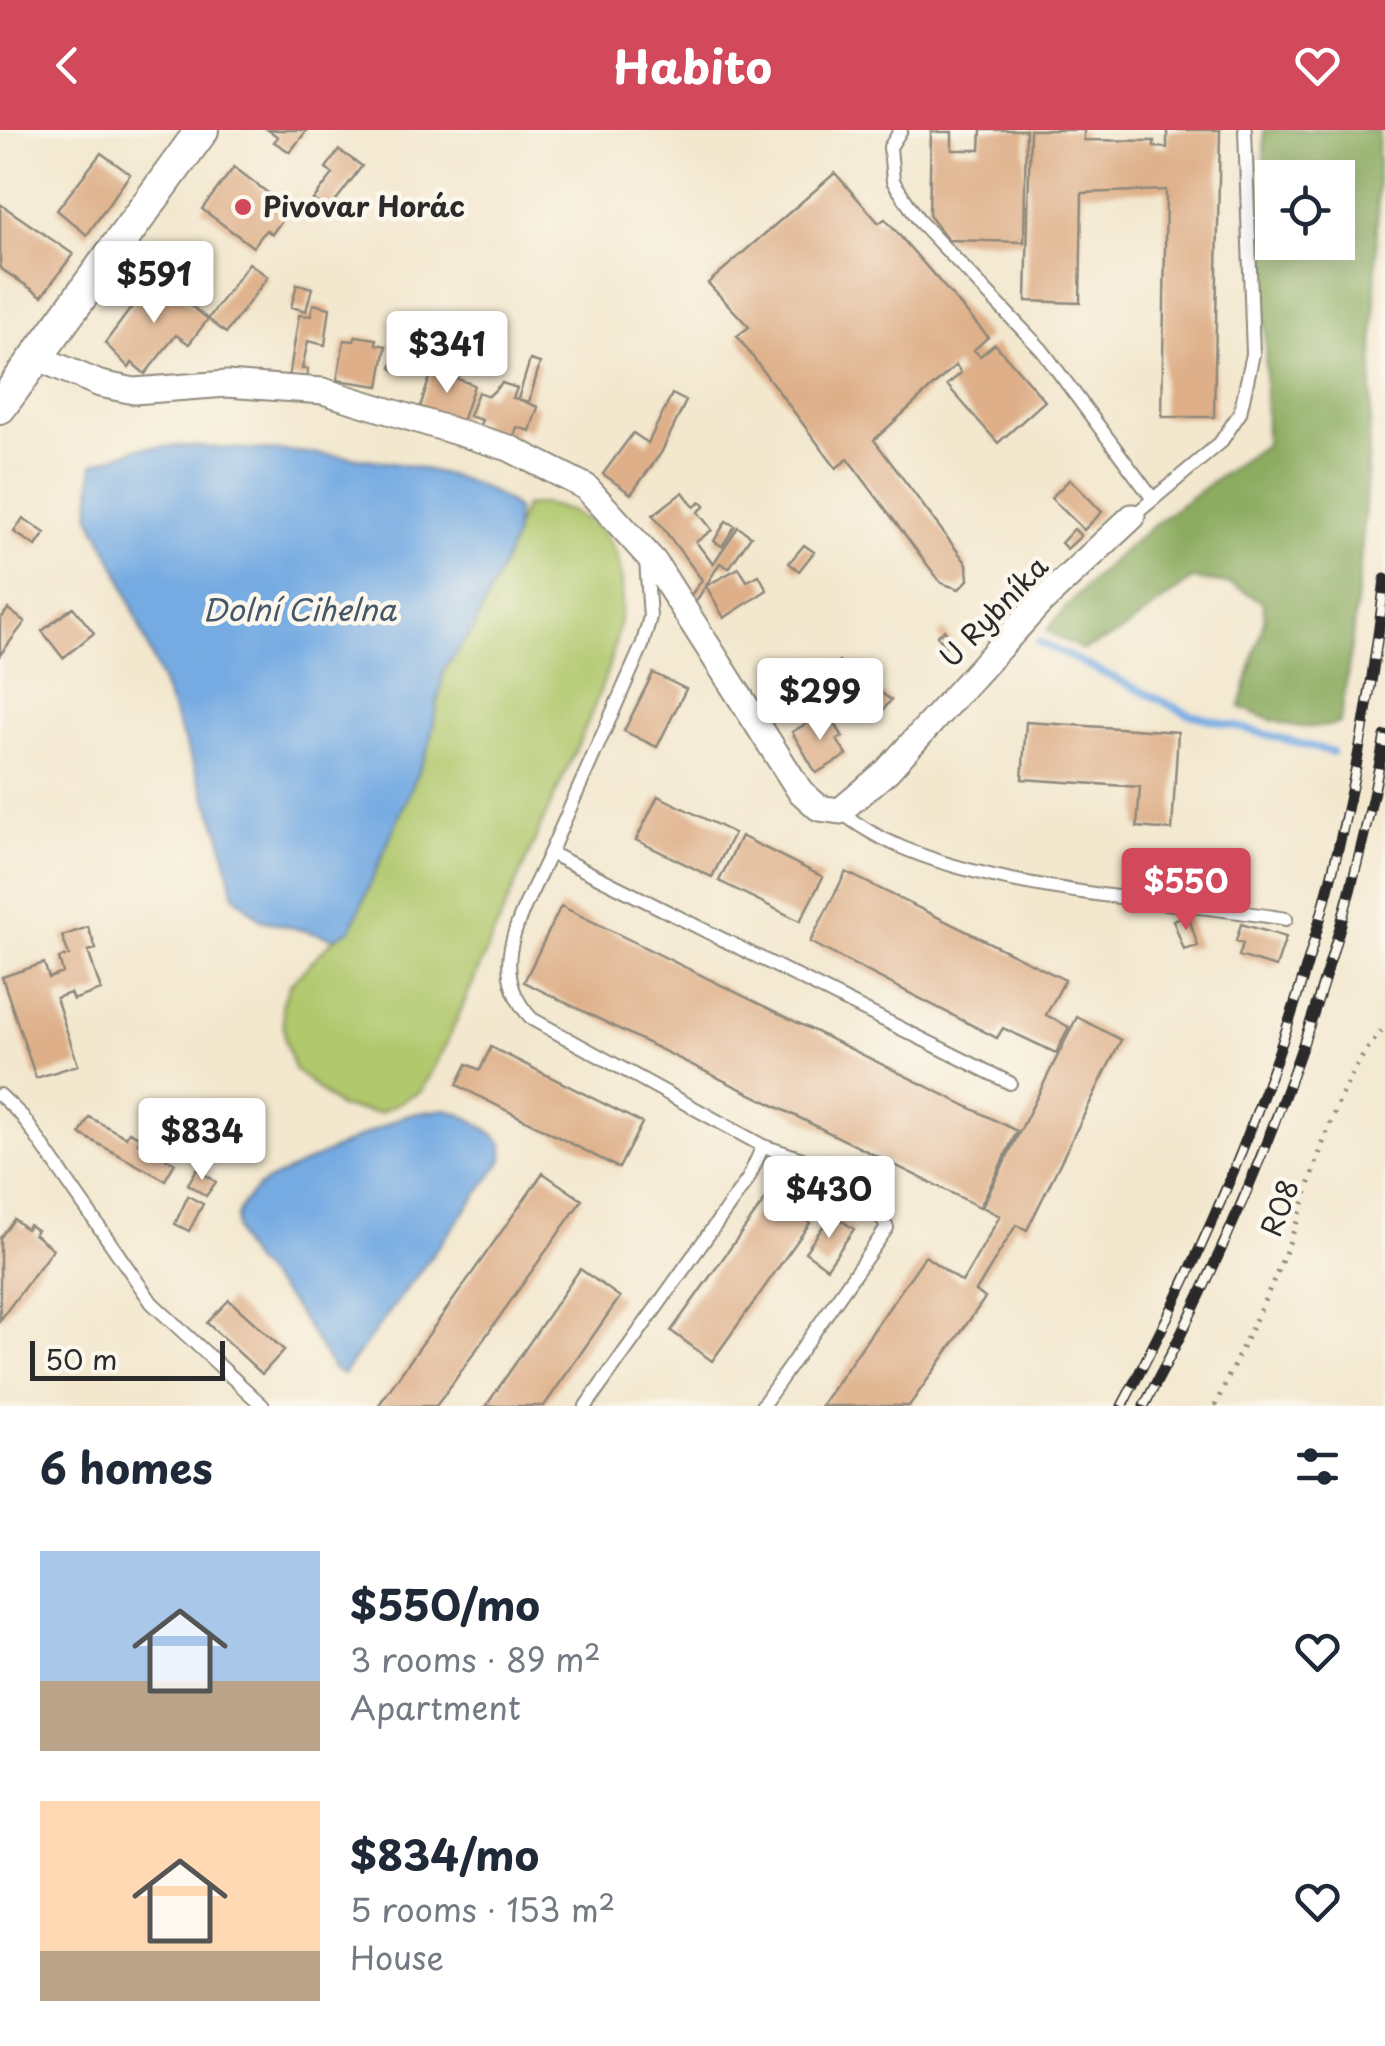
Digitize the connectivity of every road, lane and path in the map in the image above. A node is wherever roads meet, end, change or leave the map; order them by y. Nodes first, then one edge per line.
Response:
1 (202, 130) edge
2 (900, 130) edge
3 (1245, 130) edge
4 (38, 358) junction
5 (0, 407) edge
6 (1153, 499) junction
7 (1132, 517) joint
8 (644, 550) junction
9 (840, 811) junction
10 (550, 853) junction
11 (1286, 919) dead end
12 (1385, 1027) edge
13 (1010, 1082) dead end
14 (0, 1095) edge
15 (763, 1146) junction
16 (262, 1406) edge
17 (586, 1406) edge
18 (762, 1406) edge
19 (1214, 1406) edge

1 - 4 street
2 - 6 lane
3 - 6 lane
4 - 5 street
4 - 8 street
6 - 7 lane
7 - 9 street, U Rybníka
8 - 9 street
8 - 10 lane
9 - 11 lane
10 - 13 lane
10 - 15 lane
12 - 19 path, R08
14 - 16 lane
15 - 17 lane
15 - 18 lane

